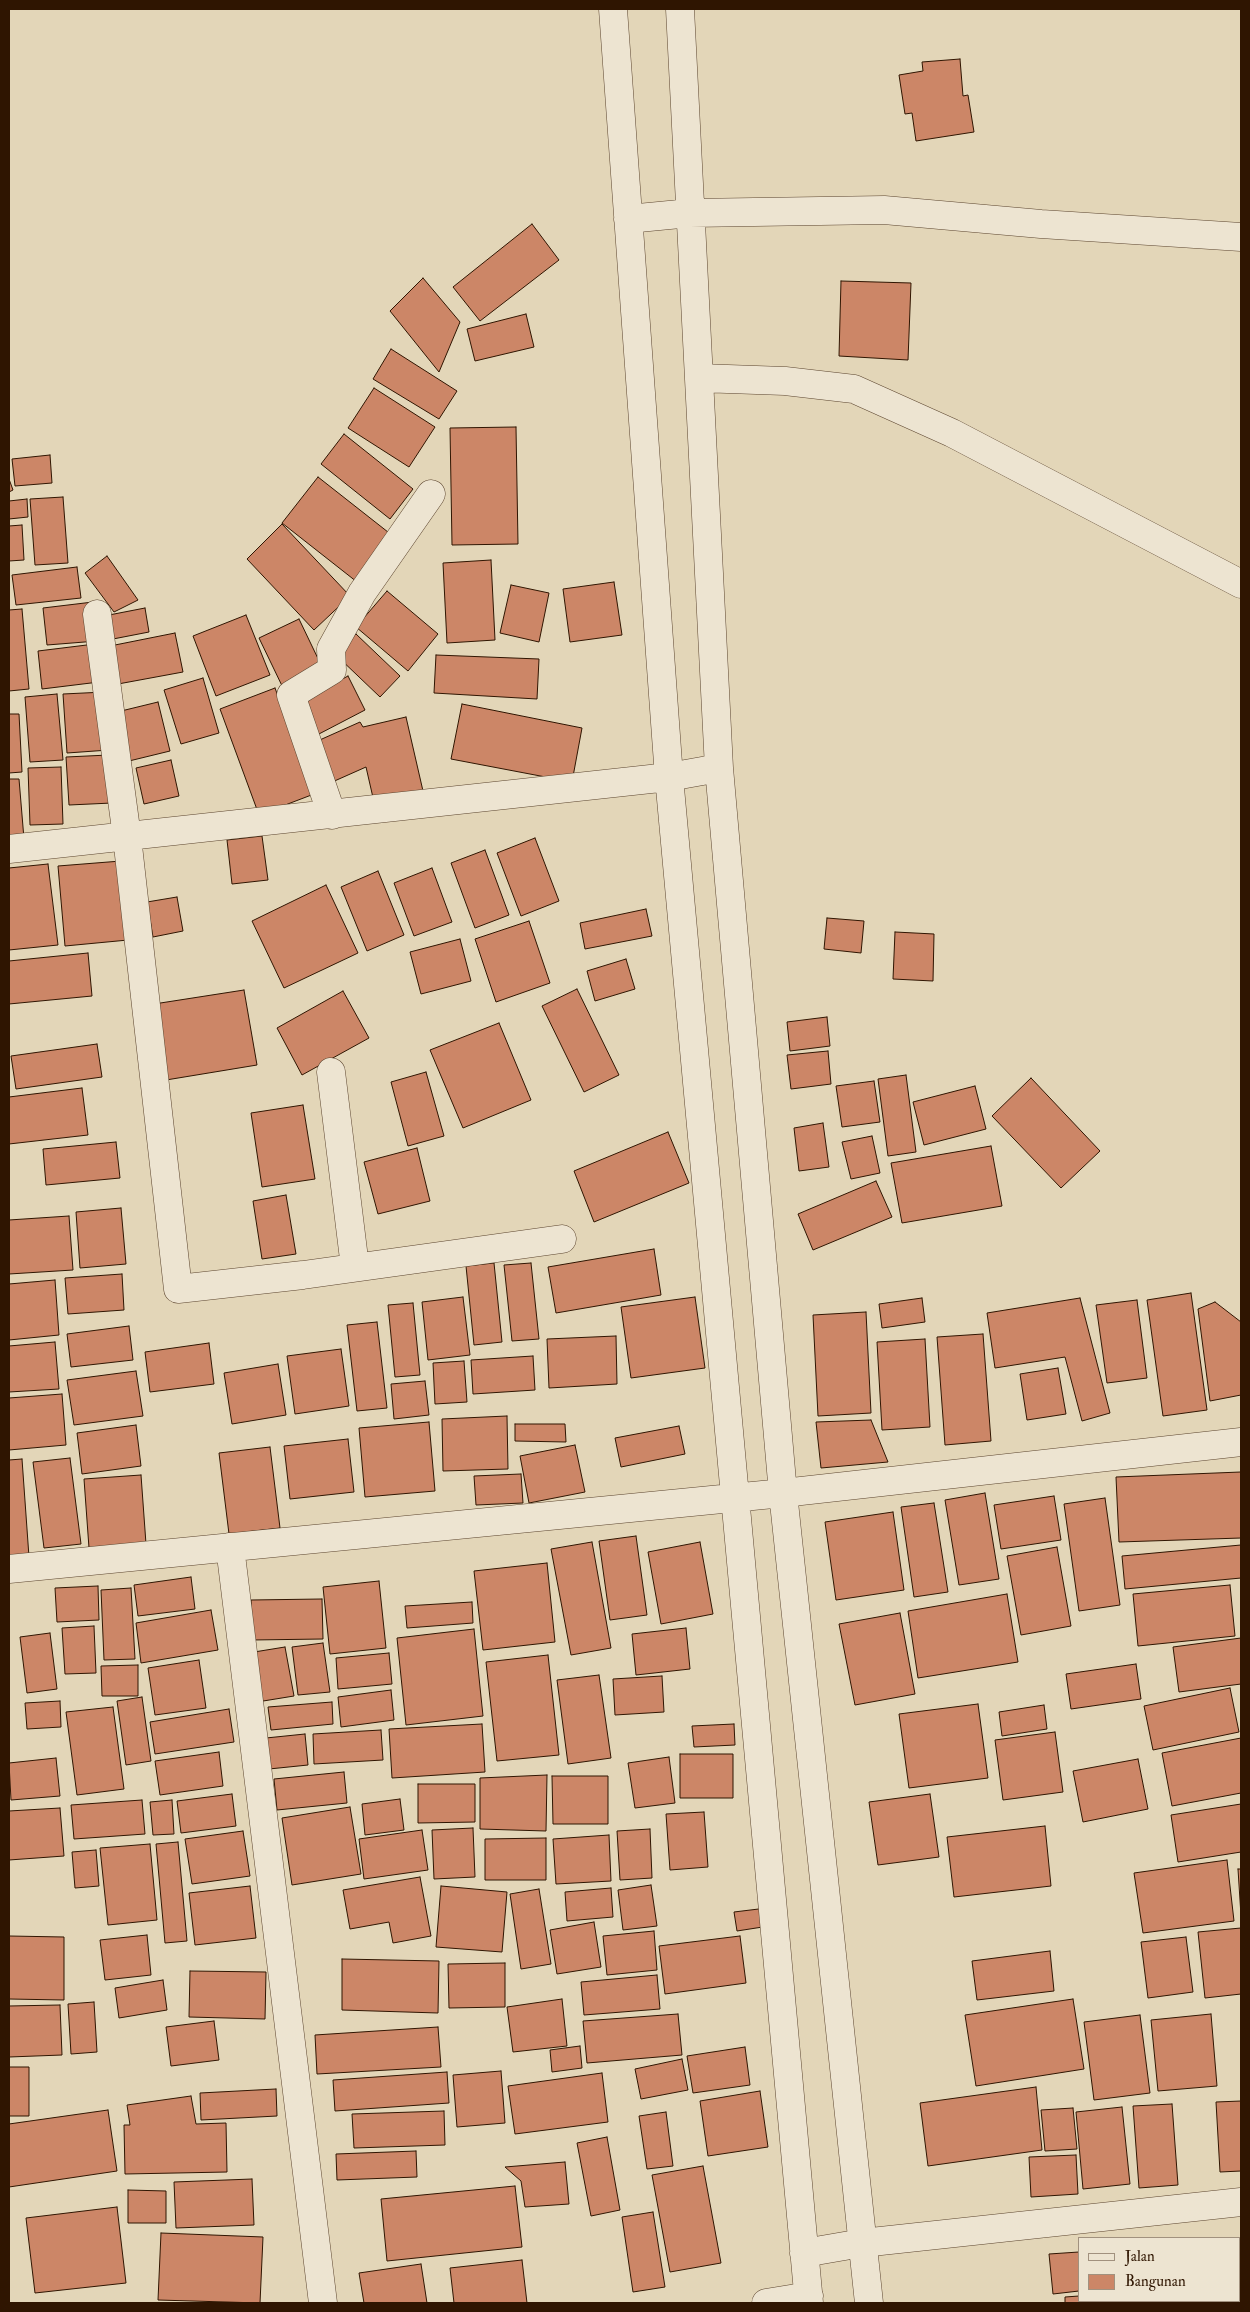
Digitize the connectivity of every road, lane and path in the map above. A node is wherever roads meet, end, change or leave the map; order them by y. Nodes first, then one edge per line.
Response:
1 (613, 9) edge
2 (680, 9) edge
3 (690, 213) junction
4 (628, 219) junction
5 (1241, 237) edge
6 (699, 378) junction
7 (431, 494) dead end
8 (1241, 584) edge
9 (97, 614) dead end
10 (719, 768) junction
11 (669, 777) junction
12 (332, 815) junction
13 (127, 837) junction
14 (9, 849) edge
15 (331, 1072) dead end
16 (562, 1239) dead end
17 (355, 1267) junction
18 (1241, 1442) edge
19 (783, 1494) junction
20 (734, 1498) junction
21 (230, 1547) junction
22 (9, 1568) edge
23 (1241, 2202) edge
24 (862, 2243) junction
25 (804, 2253) junction
26 (809, 2300) edge
27 (322, 2303) edge
28 (766, 2303) edge
29 (869, 2303) edge

1 - 4 street
2 - 3 street
3 - 4 street
3 - 5 street
3 - 6 street
4 - 11 street
6 - 8 street
6 - 10 street
7 - 12 street
9 - 13 street
10 - 11 street
10 - 19 street
11 - 12 street
11 - 20 street
12 - 13 street
13 - 14 street
13 - 17 street
15 - 17 street
16 - 17 street
18 - 19 street
19 - 20 street
19 - 24 street
20 - 21 street
20 - 25 street
21 - 22 street
21 - 27 street
23 - 24 street
24 - 25 street
24 - 29 street
25 - 26 street
26 - 28 street

